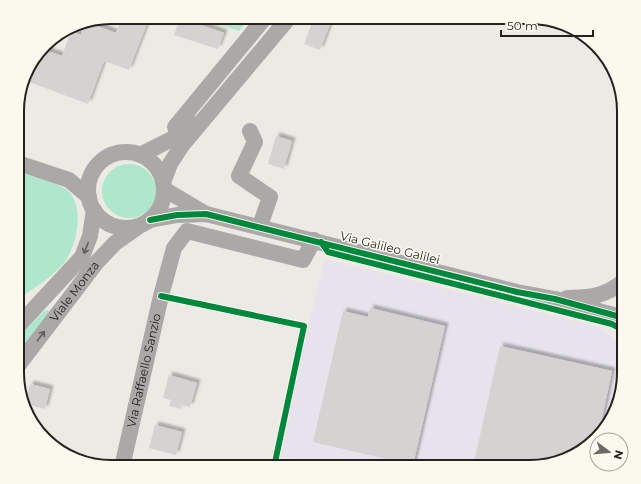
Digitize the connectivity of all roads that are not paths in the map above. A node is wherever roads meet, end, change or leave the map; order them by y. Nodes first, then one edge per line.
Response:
1 (260, 24) edge
2 (272, 24) edge
3 (284, 24) edge
4 (250, 132) dead end
5 (137, 154) junction
6 (24, 165) edge
7 (95, 169) junction
8 (69, 180) junction
9 (164, 186) junction
10 (92, 204) junction
11 (206, 214) junction
12 (145, 223) junction
13 (260, 226) junction
14 (314, 240) junction
15 (55, 287) junction
16 (617, 287) edge
17 (555, 299) junction
18 (24, 307) edge
19 (617, 316) edge
20 (24, 320) edge
21 (24, 358) edge
22 (124, 460) edge

1 - 5 street
2 - 5 street
3 - 9 street
4 - 13 street
5 - 7 street
5 - 9 street
6 - 8 street
7 - 8 street
7 - 10 street
8 - 10 street
9 - 11 street, Via Galileo Galilei
9 - 12 street
10 - 12 street
10 -> 15 street, Viale Monza
11 - 12 street, Via Galileo Galilei
11 - 13 street, Via Galileo Galilei
21 -> 12 street, Viale Monza
13 - 14 street, Via Galileo Galilei
14 - 17 street, Via Galileo Galilei
14 - 22 street, Via Raffaello Sanzio
15 - 18 street
15 - 20 street, Viale Monza
16 - 17 street, Via Galileo Galilei
17 - 19 street, Via Galileo Galilei

